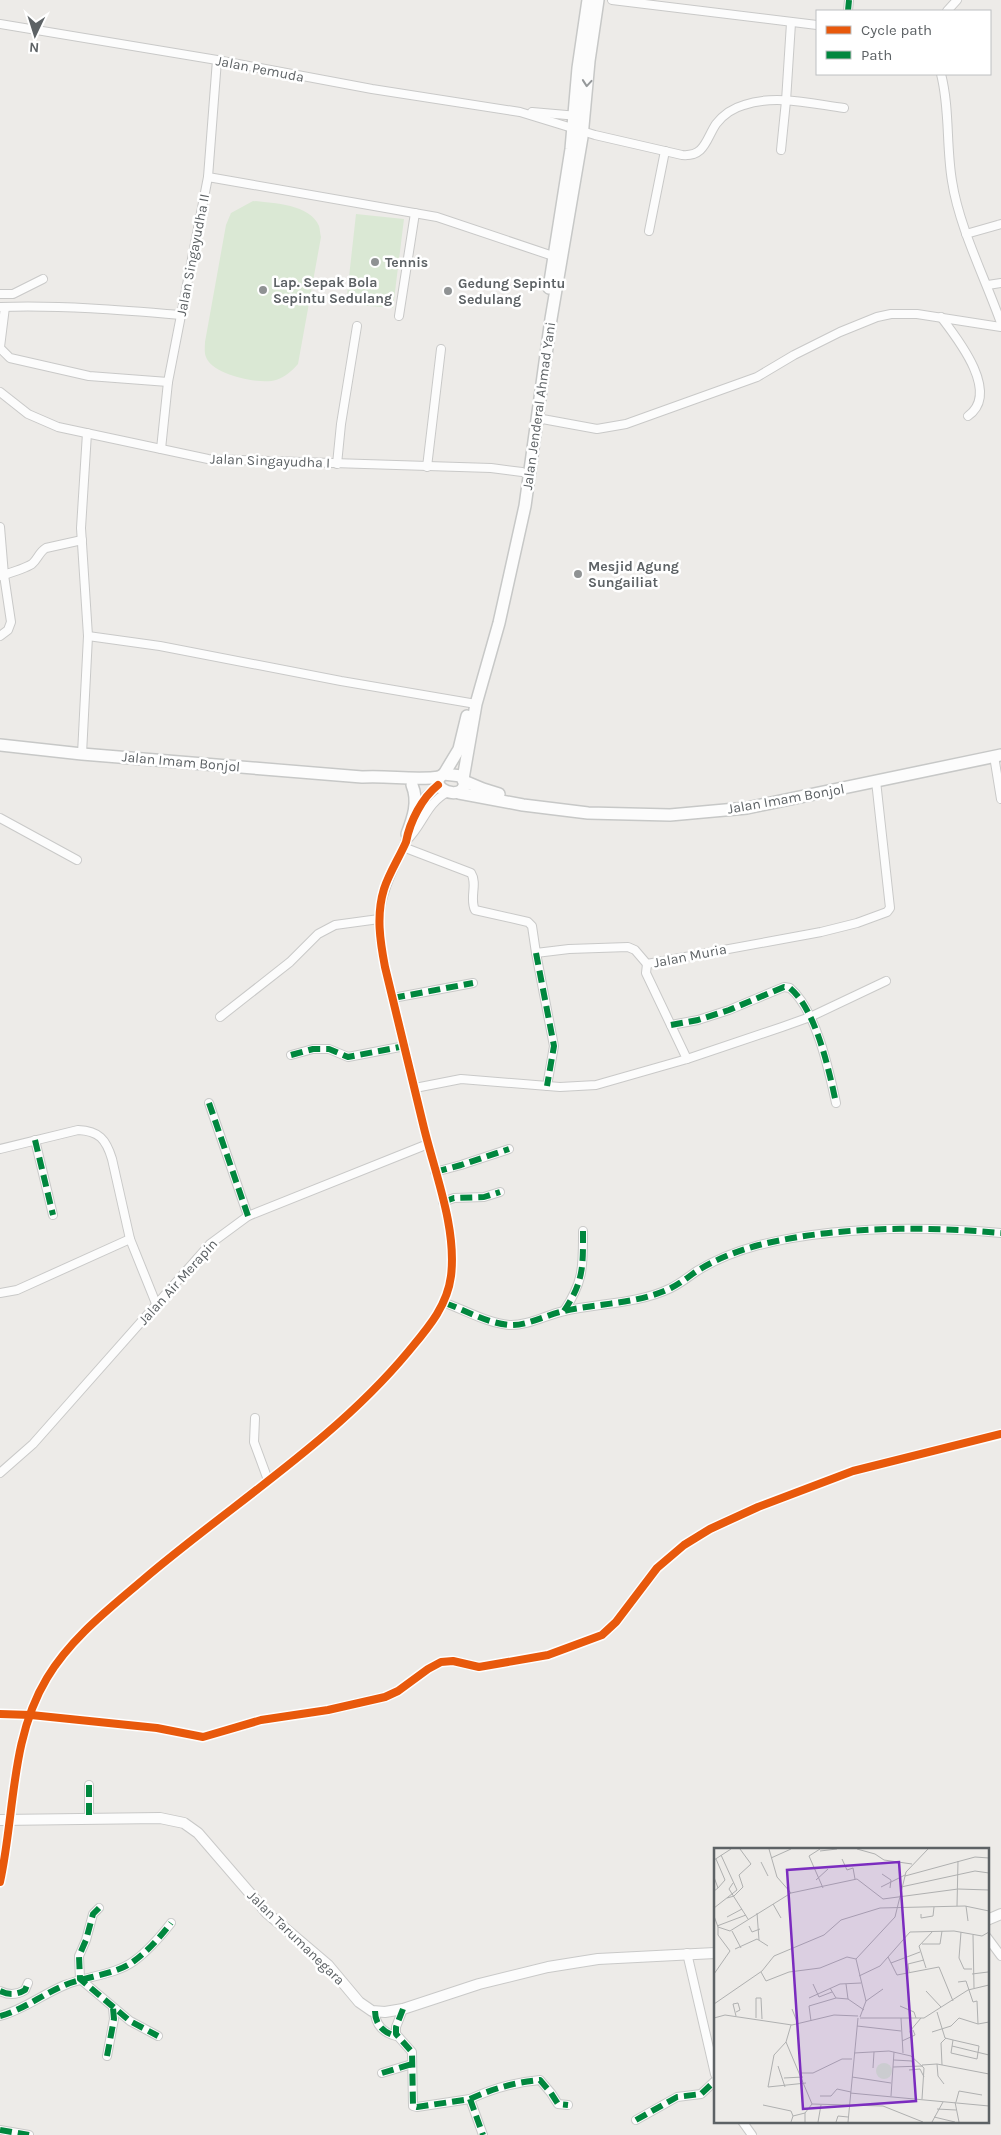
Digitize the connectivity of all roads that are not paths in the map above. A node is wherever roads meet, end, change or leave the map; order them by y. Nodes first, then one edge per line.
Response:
1 (588, 0) edge
2 (598, 0) edge
3 (612, 0) edge
4 (957, 0) edge
5 (948, 10) edge
6 (791, 23) junction
7 (0, 24) edge
8 (816, 26) edge
9 (217, 60) junction
10 (941, 75) edge
11 (786, 100) junction
12 (844, 108) dead end
13 (520, 112) junction
14 (579, 117) junction
15 (577, 130) junction
16 (781, 150) dead end
17 (665, 151) junction
18 (208, 177) junction
19 (415, 213) junction
20 (1001, 224) edge
21 (649, 231) dead end
22 (966, 234) junction
23 (554, 256) junction
24 (43, 278) dead end
25 (1001, 283) edge
26 (988, 285) junction
27 (0, 294) edge
28 (2, 307) edge
29 (181, 315) junction
30 (399, 316) dead end
31 (941, 317) junction
32 (1001, 323) edge
33 (356, 326) dead end
34 (1001, 327) edge
35 (0, 348) edge
36 (441, 349) dead end
37 (168, 382) junction
38 (0, 392) edge
39 (968, 416) dead end
40 (537, 418) junction
41 (87, 433) junction
42 (162, 449) junction
43 (337, 464) junction
44 (427, 467) junction
45 (522, 472) junction
46 (0, 527) edge
47 (82, 540) junction
48 (2, 575) edge
49 (3, 594) edge
50 (0, 636) edge
51 (88, 636) junction
52 (473, 703) junction
53 (0, 745) edge
54 (82, 754) junction
55 (998, 755) edge
56 (362, 777) junction
57 (440, 780) junction
58 (464, 780) junction
59 (876, 781) junction
60 (412, 785) junction
61 (453, 792) junction
62 (1001, 799) edge
63 (538, 807) junction
64 (0, 818) edge
65 (405, 841) junction
66 (77, 860) dead end
67 (379, 919) junction
68 (536, 953) junction
69 (646, 964) junction
70 (886, 981) dead end
71 (473, 983) dead end
72 (393, 998) junction
73 (220, 1017) dead end
74 (810, 1017) junction
75 (671, 1025) junction
76 (405, 1046) junction
77 (291, 1055) dead end
78 (687, 1059) junction
79 (547, 1086) junction
80 (414, 1088) junction
81 (209, 1103) dead end
82 (836, 1103) dead end
83 (35, 1140) junction
84 (428, 1144) junction
85 (0, 1149) edge
86 (509, 1149) dead end
87 (435, 1172) junction
88 (500, 1192) dead end
89 (443, 1202) junction
90 (53, 1215) dead end
91 (248, 1216) junction
92 (583, 1231) dead end
93 (1001, 1232) edge
94 (130, 1239) junction
95 (0, 1293) edge
96 (444, 1303) junction
97 (156, 1306) junction
98 (564, 1311) junction
99 (255, 1418) dead end
100 (1001, 1434) edge
101 (0, 1473) edge
102 (268, 1480) junction
103 (0, 1714) edge
104 (31, 1715) junction
105 (89, 1784) dead end
106 (89, 1818) junction
107 (5, 1819) edge
108 (0, 1882) edge
109 (100, 1908) dead end
110 (1001, 1914) edge
111 (988, 1920) edge
112 (171, 1923) dead end
113 (988, 1938) edge
114 (687, 1953) junction
115 (714, 1953) edge
116 (1001, 1956) edge
117 (80, 1979) junction
118 (28, 1983) dead end
119 (0, 1991) edge
120 (112, 2008) junction
121 (403, 2009) junction
122 (375, 2012) junction
123 (0, 2016) edge
124 (158, 2036) dead end
125 (396, 2036) junction
126 (711, 2042) edge
127 (107, 2056) dead end
128 (412, 2064) junction
129 (714, 2066) edge
130 (382, 2073) dead end
131 (714, 2082) edge
132 (470, 2100) junction
133 (568, 2105) dead end
134 (636, 2120) dead end
135 (743, 2122) edge
136 (0, 2130) edge
137 (29, 2135) edge
138 (483, 2135) edge
139 (752, 2135) edge

1 - 14 main road, Jalan Jenderal Ahmad Yani
2 -> 14 main road, Jalan Jenderal Ahmad Yani
3 - 6 street
4 - 5 street
6 - 8 street
6 - 11 street
7 - 9 street, Jalan Pemuda
9 - 13 street, Jalan Pemuda
9 - 18 street, Jalan Singayudha II
10 - 22 street
11 - 12 street
11 - 16 street
11 - 17 street, Jalan Pemuda
13 - 14 street, Jalan Pemuda
13 - 15 street, Jalan Pemuda
14 - 15 main road, Jalan Jenderal Ahmad Yani
15 - 17 street, Jalan Pemuda
15 - 23 main road, Jalan Jenderal Ahmad Yani
15 - 40 main road, Jalan Jenderal Ahmad Yani
17 - 21 street
18 - 19 street
18 - 29 street, Jalan Singayudha II
19 - 23 street
19 - 30 street
20 - 22 street
22 - 26 street
23 - 45 main road, Jalan Jenderal Ahmad Yani
24 - 27 street
25 - 26 street
26 - 32 street
28 - 29 street
28 - 35 street
29 - 37 street, Jalan Singayudha II
31 - 34 street
31 - 39 street
31 - 40 street
33 - 43 street
35 - 37 street
36 - 44 street
37 - 42 street, Jalan Singayudha II
38 - 41 street, Jalan Singayudha I
40 - 52 main road, Jalan Jenderal Ahmad Yani
41 - 42 street, Jalan Singayudha I
41 - 47 street
42 - 43 street, Jalan Singayudha I
43 - 44 street, Jalan Singayudha I
44 - 45 street, Jalan Singayudha I
45 - 52 main road, Jalan Jenderal Ahmad Yani
46 - 48 street
47 - 48 street
47 - 51 street
48 - 49 street
49 - 50 street
51 - 52 street
51 - 54 street
52 - 57 main road, Jalan Jenderal Ahmad Yani
52 - 58 main road, Jalan Jenderal Ahmad Yani
53 - 54 main road, Jalan Imam Bonjol
54 - 56 main road, Jalan Imam Bonjol
55 - 59 main road, Jalan Imam Bonjol
55 - 62 street
56 - 57 main road, Jalan Imam Bonjol
56 - 60 main road, Jalan Imam Bonjol
57 - 58 main road, Jalan Imam Bonjol
57 - 60 main road, Jalan Imam Bonjol
57 - 61 main road
57 - 65 street
58 - 61 main road, Jalan Jenderal Ahmad Yani
58 - 63 main road, Jalan Imam Bonjol
59 - 63 main road, Jalan Imam Bonjol
59 - 69 street, Jalan Muria
60 - 65 main road
61 - 63 main road, Jalan Imam Bonjol
61 - 65 street
64 - 66 street
65 - 67 street
65 - 68 street
67 - 72 street
67 - 73 street
68 - 69 street
68 - 79 street
69 - 75 street, Jalan Muria
70 - 74 street
71 - 72 street
72 - 76 street
74 - 75 street
74 - 78 street
74 - 82 street
75 - 78 street, Jalan Muria
76 - 77 street
76 - 80 street
78 - 79 street
79 - 80 street
80 - 84 street
81 - 91 street
83 - 85 street
83 - 90 street
83 - 94 street
84 - 87 street
84 - 91 street, Jalan Air Merapin
86 - 87 street
87 - 89 street
88 - 89 street
89 - 96 street
91 - 97 street, Jalan Air Merapin
92 - 98 street
93 - 98 street
94 - 95 street
94 - 97 street
96 - 98 street
96 - 102 street
97 - 101 street, Jalan Air Merapin
99 - 102 street
100 - 104 street
102 - 104 street
103 - 104 street
104 - 107 street
105 - 106 street
106 - 107 street, Jalan Tarumanegara
106 - 122 street, Jalan Tarumanegara
107 - 108 street
109 - 117 street
110 - 111 street
112 - 117 street
113 - 116 street
114 - 115 street
114 - 121 street
114 - 126 street
117 - 120 street
117 - 123 street
118 - 119 street
120 - 124 street
120 - 127 street
121 - 122 street
121 - 125 street
122 - 125 street
125 - 128 street
126 - 129 street
128 - 130 street
128 - 132 street
131 - 134 street
132 - 133 street
132 - 138 street
135 - 139 street
136 - 137 street

